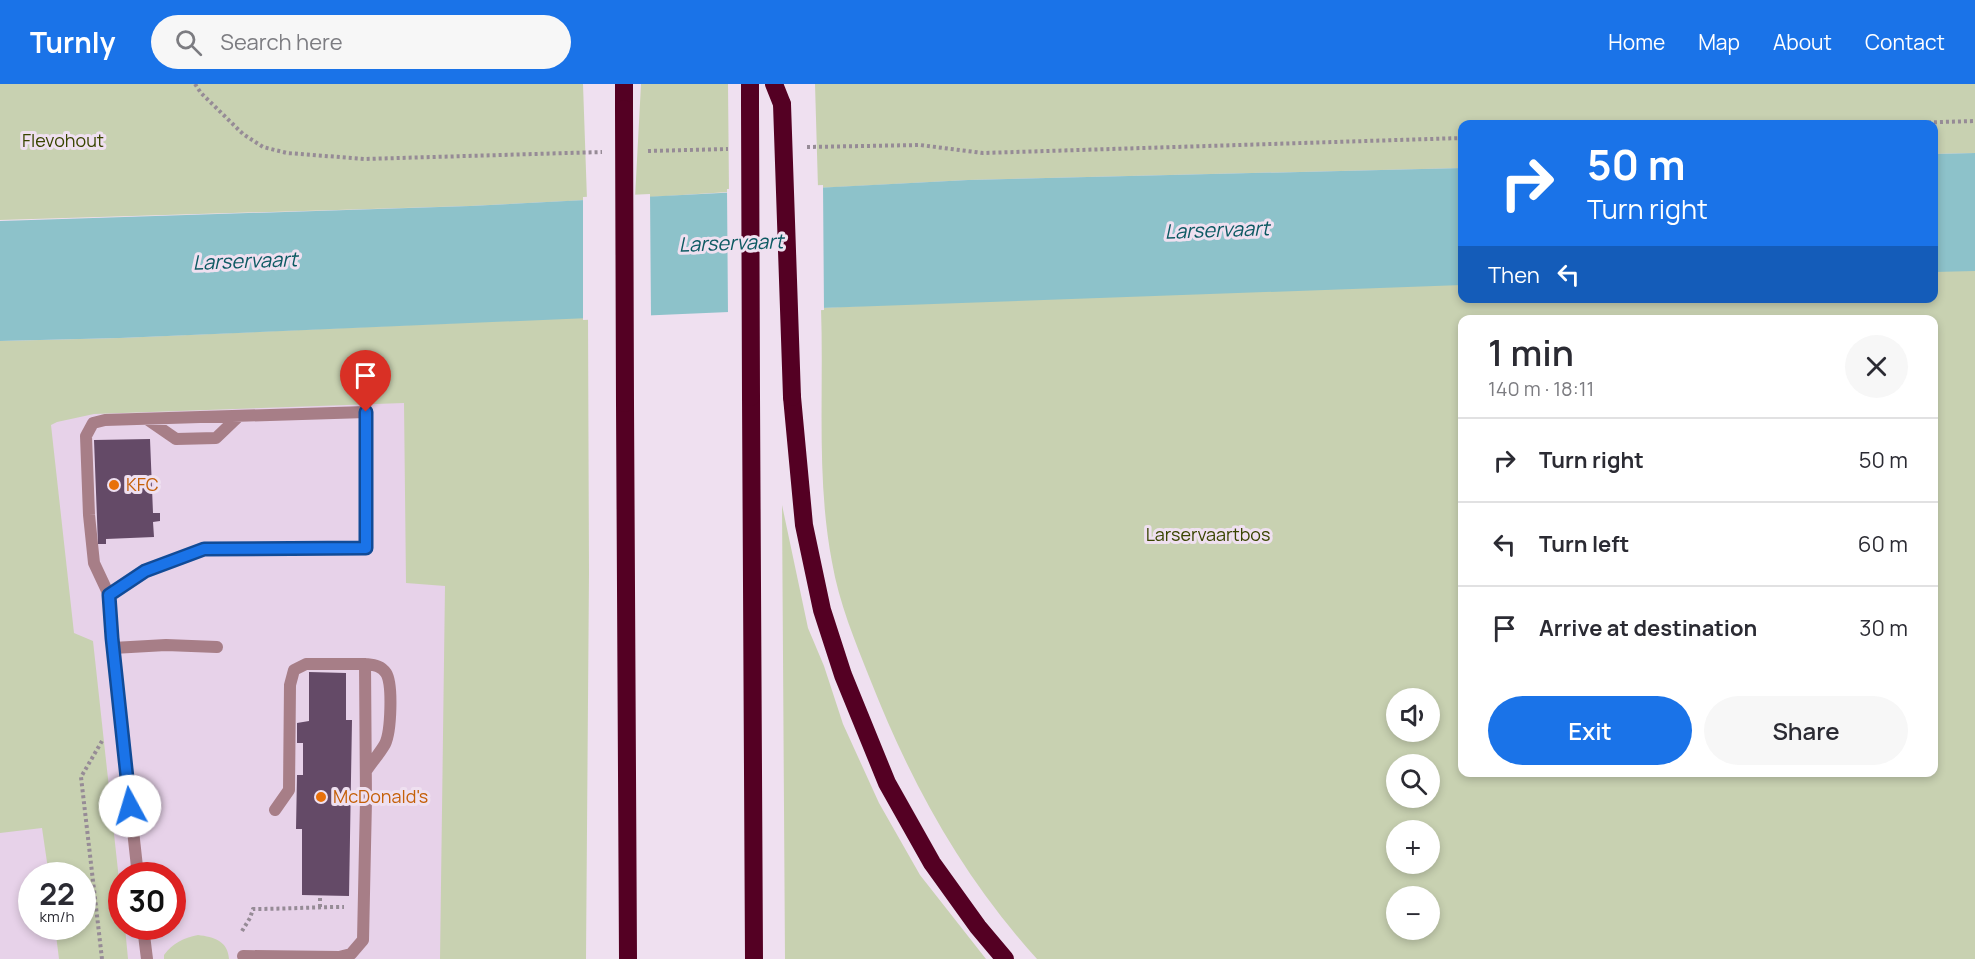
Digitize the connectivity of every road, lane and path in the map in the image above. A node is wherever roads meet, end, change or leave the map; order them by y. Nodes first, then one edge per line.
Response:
1 (195, 84) edge
2 (624, 84) edge
3 (750, 84) edge
4 (774, 84) edge
5 (1975, 121) edge
6 (1938, 122) edge
7 (1458, 138) edge
8 (799, 147) dead end
9 (730, 149) dead end
10 (647, 151) dead end
11 (612, 152) dead end
12 (239, 416) junction
13 (147, 418) junction
14 (109, 595) junction
15 (217, 646) dead end
16 (113, 648) junction
17 (365, 664) junction
18 (102, 741) dead end
19 (366, 771) junction
20 (275, 810) dead end
21 (136, 862) edge
22 (320, 895) dead end
23 (320, 907) junction
24 (345, 907) dead end
25 (242, 931) dead end
26 (145, 940) edge
27 (243, 956) dead end
28 (102, 959) edge
29 (147, 959) edge
30 (628, 959) edge
31 (754, 959) edge
32 (1005, 959) edge

1 - 11 path
2 - 30 highway, bridge
3 - 31 highway, bridge
4 - 32 highway, bridge
5 - 6 path
7 - 8 path
9 - 10 path
12 - 13 street
12 - 13 street
12 - 14 street
13 - 14 street
14 - 16 street
15 - 16 street
16 - 21 street
17 - 19 street
17 - 19 street
17 - 20 street
18 - 28 path
19 - 27 street
22 - 23 path
23 - 24 path
23 - 25 path
26 - 29 street

